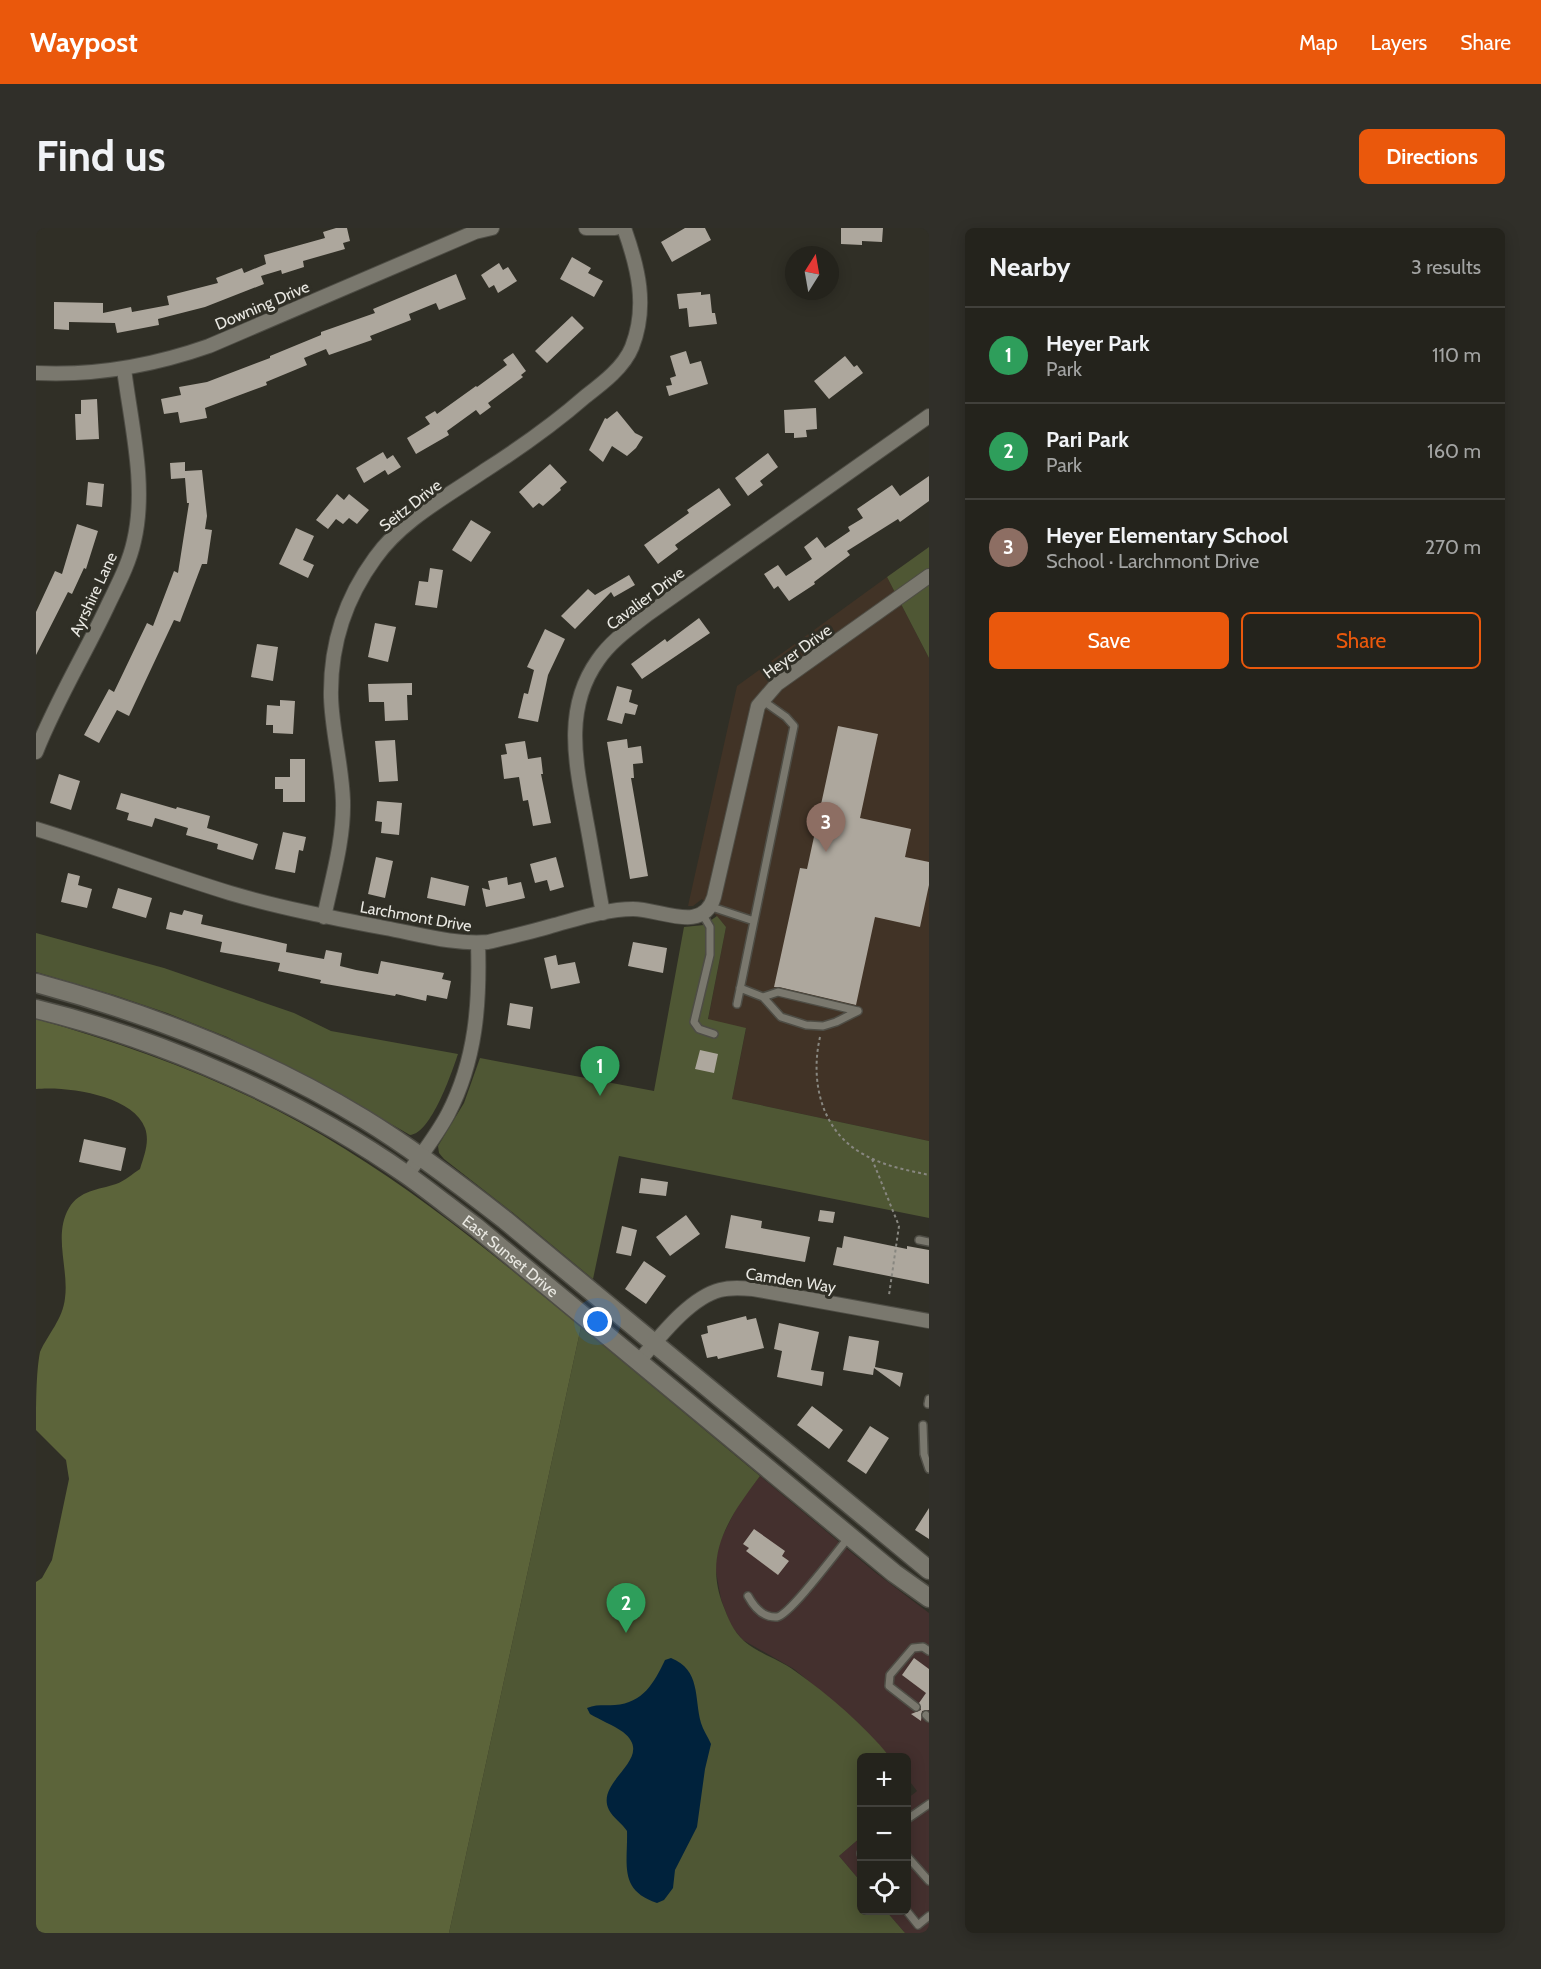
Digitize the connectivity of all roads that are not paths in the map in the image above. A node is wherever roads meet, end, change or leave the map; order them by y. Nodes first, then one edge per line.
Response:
1 (492, 228) edge
2 (586, 228) edge
3 (615, 228) edge
4 (624, 228) edge
5 (124, 369) junction
6 (36, 372) edge
7 (929, 416) edge
8 (929, 576) edge
9 (762, 700) junction
10 (36, 752) edge
11 (36, 829) edge
12 (707, 911) junction
13 (603, 914) junction
14 (324, 917) junction
15 (754, 921) junction
16 (478, 943) junction
17 (36, 983) edge
18 (740, 988) junction
19 (763, 997) junction
20 (737, 1004) dead end
21 (36, 1009) edge
22 (714, 1034) dead end
23 (420, 1156) junction
24 (407, 1175) junction
25 (919, 1240) dead end
26 (929, 1242) edge
27 (929, 1320) edge
28 (654, 1344) junction
29 (639, 1362) junction
30 (923, 1425) dead end
31 (929, 1469) edge
32 (849, 1536) junction
33 (929, 1570) edge
34 (748, 1596) dead end
35 (929, 1598) edge
36 (929, 1651) edge
37 (916, 1707) dead end
38 (929, 1804) edge
39 (911, 1817) edge
40 (911, 1861) edge
41 (929, 1881) edge
42 (909, 1915) edge
43 (929, 1916) edge

1 - 5 street, Downing Drive
2 - 3 street
4 - 14 street, Seitz Drive
5 - 6 street, Downing Drive
5 - 10 street, Ayrshire Lane
7 - 13 street, Cavalier Drive
8 - 9 street, Heyer Drive
9 - 12 street, Heyer Drive
9 - 15 lane
11 - 14 street, Larchmont Drive
12 - 13 street, Larchmont Drive
12 - 15 lane
12 - 22 lane
13 - 16 street, Larchmont Drive
14 - 16 street, Larchmont Drive
15 - 18 lane
16 - 23 street
17 - 23 main road, East Sunset Drive
18 - 19 lane
18 - 20 lane
19 - 19 lane
21 - 24 main road, East Sunset Drive
23 - 24 street
23 - 28 main road, East Sunset Drive
24 - 29 main road, East Sunset Drive
25 - 26 lane
27 - 28 street, Camden Way
28 - 29 street, Camden Way
28 - 33 main road, East Sunset Drive
29 - 32 main road, East Sunset Drive
30 - 31 lane
32 - 34 lane
32 - 35 main road, East Sunset Drive
36 - 37 lane
38 - 39 lane
40 - 41 lane
42 - 43 lane

